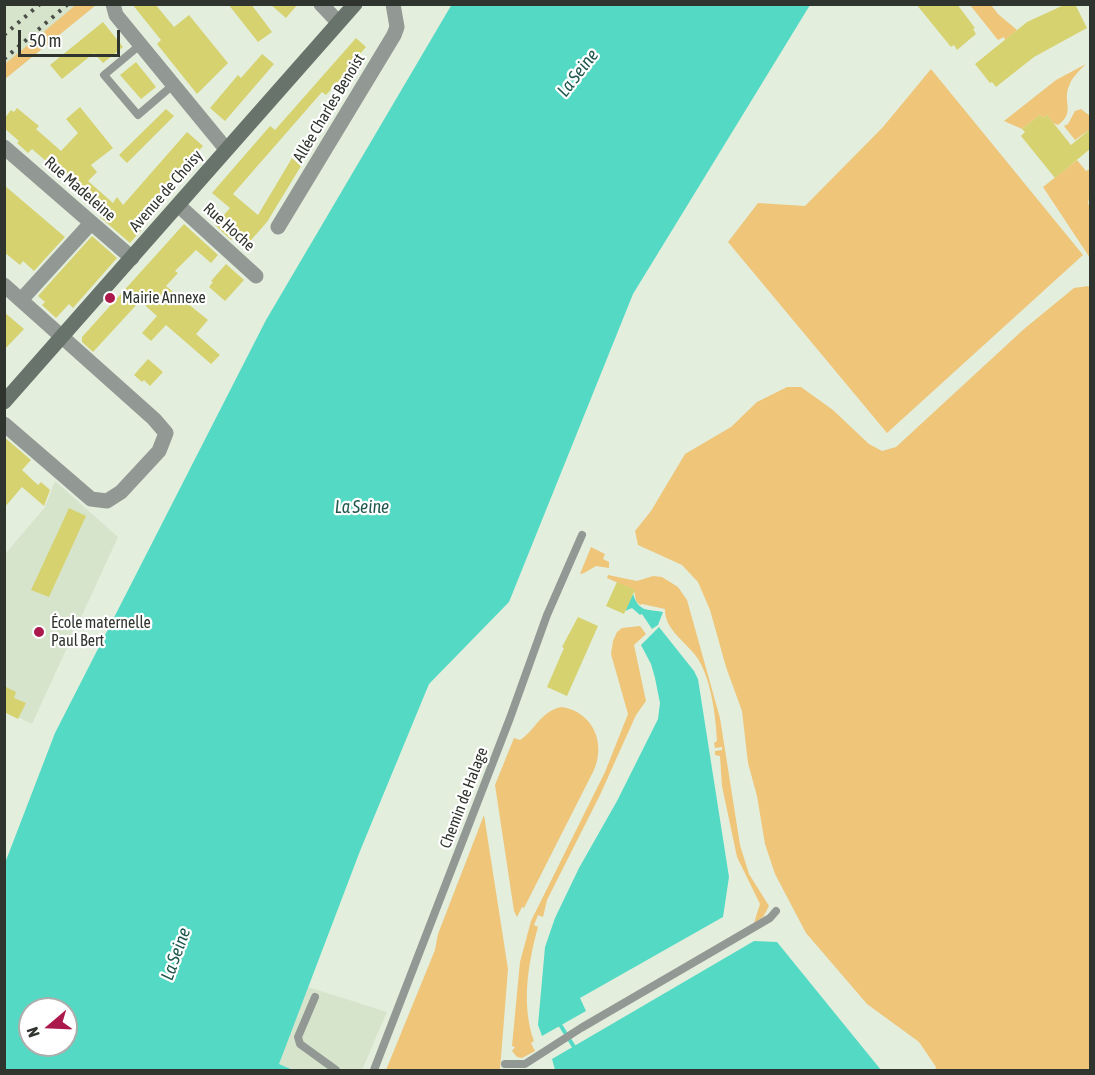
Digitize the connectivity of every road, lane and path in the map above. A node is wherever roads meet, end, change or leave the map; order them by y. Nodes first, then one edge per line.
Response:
1 (113, 4) edge
2 (321, 4) edge
3 (355, 4) edge
4 (393, 4) edge
5 (338, 22) junction
6 (140, 45) junction
7 (173, 85) junction
8 (4, 147) edge
9 (226, 149) junction
10 (178, 205) junction
11 (91, 223) junction
12 (278, 227) dead end
13 (132, 258) junction
14 (256, 276) dead end
15 (4, 285) edge
16 (21, 300) junction
17 (63, 337) junction
18 (4, 402) edge
19 (4, 424) edge
20 (582, 536) dead end
21 (776, 911) dead end
22 (315, 997) dead end
23 (505, 1064) dead end
24 (526, 1067) edge
25 (336, 1071) edge
26 (374, 1071) edge

1 - 6 street
2 - 5 street
3 - 5 main road, Avenue de Choisy
4 - 12 street, Allée Charles Benoist
5 - 9 main road, Avenue de Choisy
6 - 7 street
6 - 7 lane
7 - 9 street
8 - 11 street, Rue Madeleine
9 - 10 main road, Avenue de Choisy
10 - 13 main road, Avenue de Choisy
10 - 14 street, Rue Hoche
11 - 13 street, Rue Madeleine
11 - 16 street
13 - 17 main road, Avenue de Choisy
15 - 16 street
16 - 17 street
17 - 18 main road, Avenue de Choisy
17 - 19 street
20 - 26 lane, Chemin de Halage
21 - 24 lane
22 - 25 lane
23 - 24 lane

